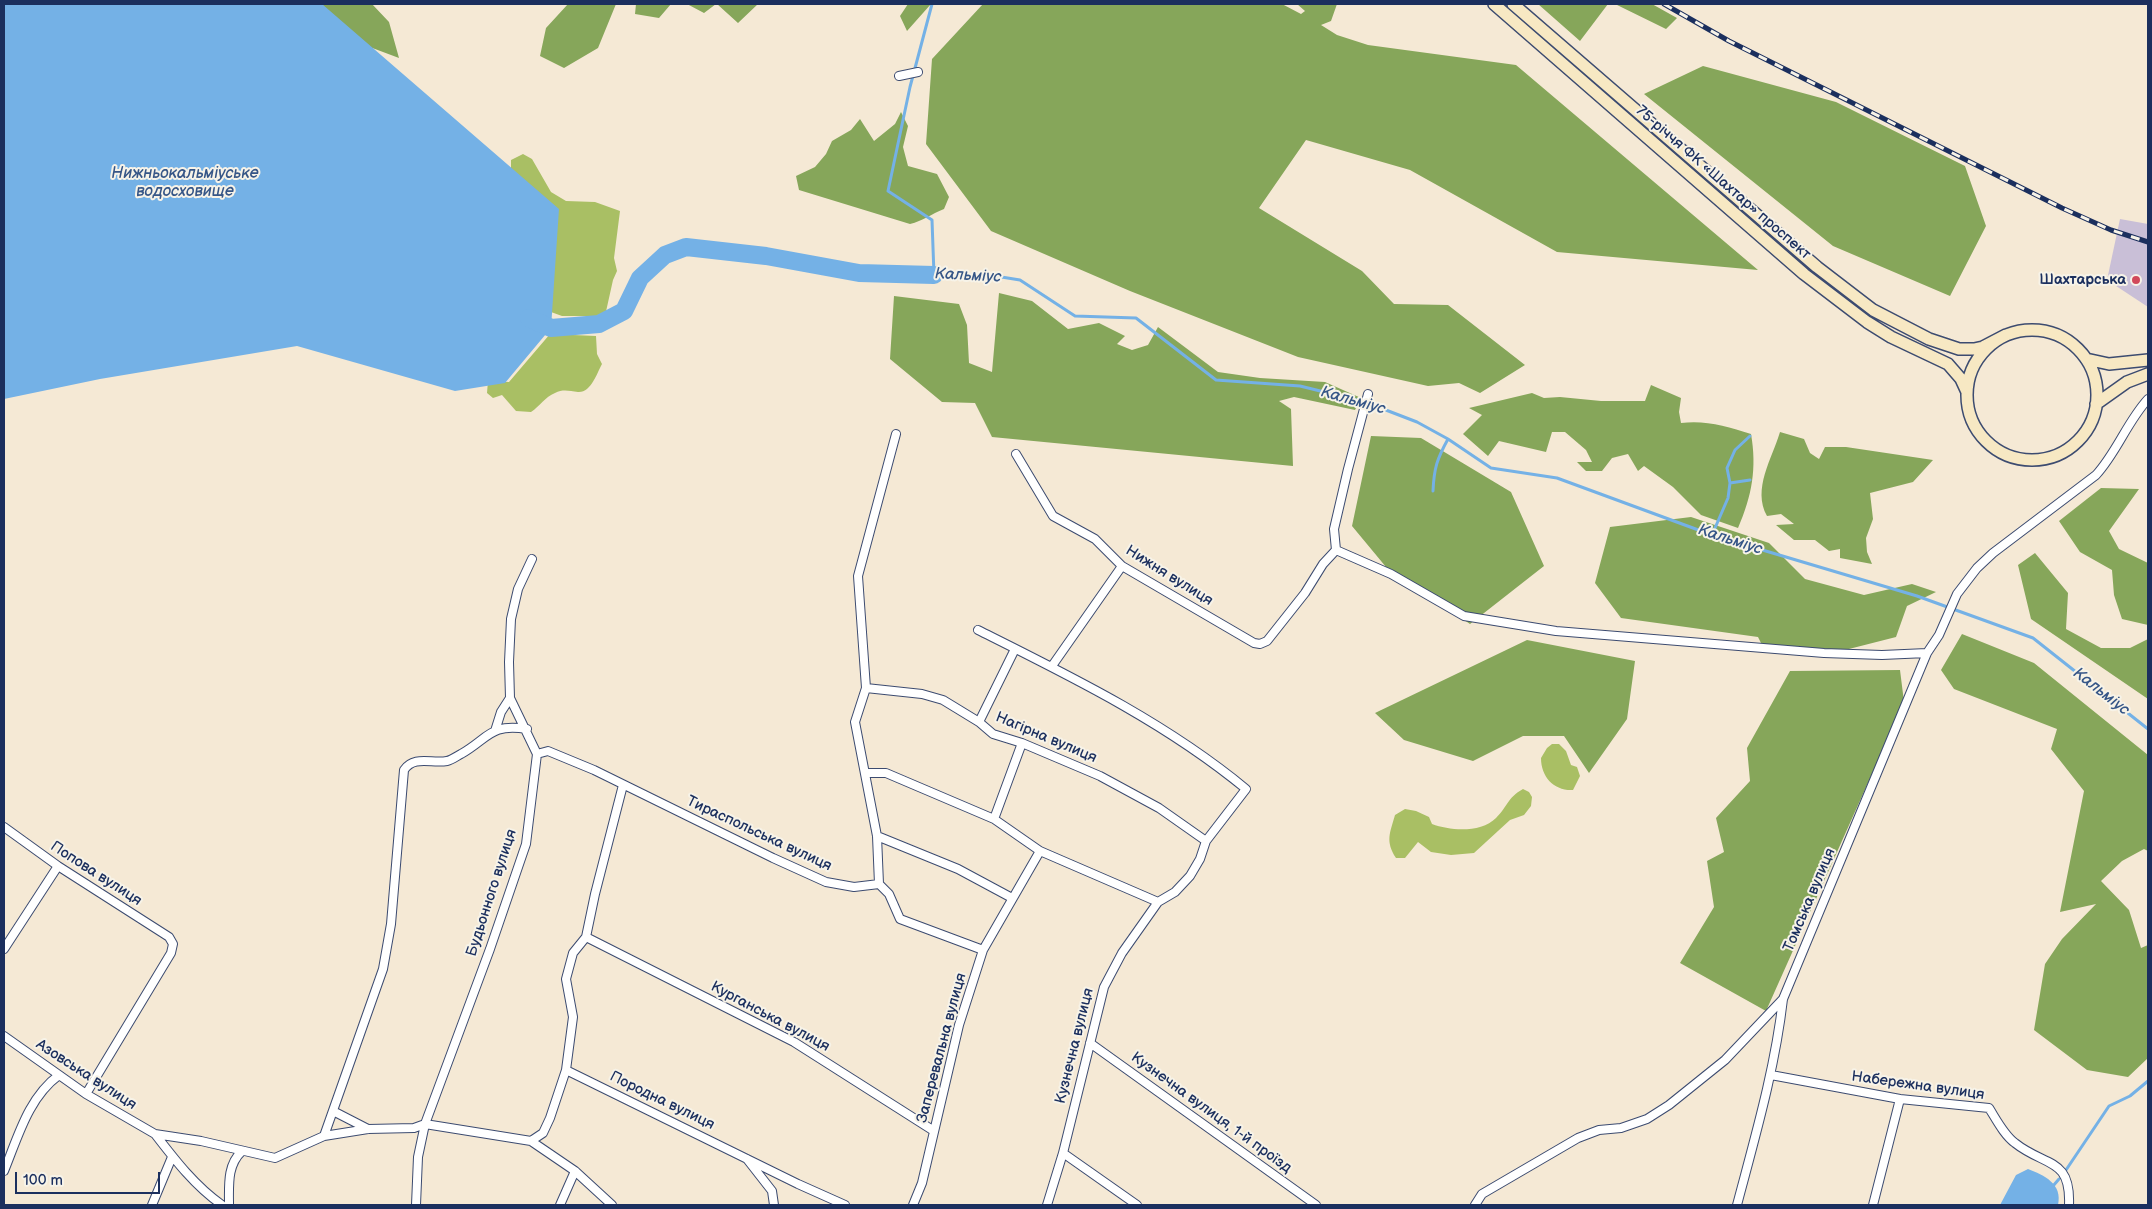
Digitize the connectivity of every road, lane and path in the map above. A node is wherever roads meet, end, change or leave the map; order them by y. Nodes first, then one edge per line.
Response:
1 (1494, 4) edge
2 (1513, 4) edge
3 (918, 72) dead end
4 (899, 76) dead end
5 (2006, 335) junction
6 (2086, 359) junction
7 (2148, 360) edge
8 (2148, 374) edge
9 (1967, 392) junction
10 (1368, 394) dead end
11 (2148, 399) edge
12 (2096, 404) junction
13 (896, 434) dead end
14 (1016, 454) dead end
15 (1336, 550) junction
16 (532, 559) dead end
17 (1122, 566) junction
18 (978, 630) dead end
19 (1015, 649) junction
20 (1927, 653) junction
21 (1052, 666) junction
22 (866, 688) junction
23 (510, 698) junction
24 (979, 722) junction
25 (527, 729) junction
26 (494, 731) junction
27 (1022, 743) junction
28 (537, 754) junction
29 (866, 773) junction
30 (623, 785) junction
31 (994, 818) junction
32 (4, 827) edge
33 (877, 836) junction
34 (1206, 841) junction
35 (1040, 851) junction
36 (58, 866) junction
37 (879, 884) junction
38 (1012, 898) junction
39 (1158, 902) junction
40 (586, 937) junction
41 (4, 949) edge
42 (984, 950) junction
43 (1783, 999) junction
44 (4, 1036) edge
45 (1090, 1043) junction
46 (566, 1070) junction
47 (59, 1075) junction
48 (1771, 1075) junction
49 (86, 1094) junction
50 (1900, 1099) junction
51 (333, 1111) junction
52 (425, 1124) junction
53 (368, 1129) junction
54 (934, 1131) junction
55 (155, 1134) junction
56 (324, 1136) junction
57 (531, 1142) junction
58 (242, 1150) junction
59 (1062, 1152) junction
60 (172, 1157) junction
61 (746, 1157) junction
62 (4, 1171) edge
63 (575, 1171) junction
64 (152, 1205) edge
65 (222, 1205) edge
66 (229, 1205) edge
67 (416, 1205) edge
68 (560, 1205) edge
69 (612, 1205) edge
70 (774, 1205) edge
71 (845, 1205) edge
72 (913, 1205) edge
73 (1047, 1205) edge
74 (1137, 1205) edge
75 (1316, 1205) edge
76 (1475, 1205) edge
77 (1737, 1205) edge
78 (1873, 1205) edge
79 (2069, 1205) edge

1 - 9 main road, 75-річчя ФК «Шахтар» проспект
2 - 5 main road, 75-річчя ФК «Шахтар» проспект
3 - 4 street
5 - 6 main road
5 - 9 main road
6 - 7 main road
6 - 12 main road
8 - 12 main road
9 - 12 main road
10 - 15 street
11 - 20 street, Томська вулиця
13 - 22 street
14 - 17 street, Нижня вулиця
15 - 17 street, Нижня вулиця
15 - 20 street
16 - 23 street, Будьонного вулиця
17 - 21 street
18 - 19 street
19 - 21 street
19 - 24 street
20 - 43 street, Томська вулиця
21 - 34 street, Кузнечна вулиця
22 - 24 street, Нагірна вулиця
22 - 29 street
23 - 25 street, Будьонного вулиця
23 - 26 street
24 - 27 street, Нагірна вулиця
25 - 26 street
25 - 28 street, Будьонного вулиця
26 - 51 street
27 - 31 street
27 - 34 street, Нагірна вулиця
28 - 30 street, Тираспольська вулиця
28 - 52 street, Будьонного вулиця
29 - 31 street
29 - 33 street
30 - 37 street, Тираспольська вулиця
30 - 40 street
31 - 35 street
32 - 36 street, Попова вулиця
33 - 37 street
33 - 38 street
34 - 39 street, Кузнечна вулиця
35 - 38 street, Заперевальна вулиця
35 - 39 street
36 - 41 street
36 - 49 street, Попова вулиця
37 - 42 street
38 - 42 street, Заперевальна вулиця
39 - 45 street, Кузнечна вулиця
40 - 46 street
40 - 54 street, Курганська вулиця
42 - 54 street, Заперевальна вулиця
43 - 48 street, Томська вулиця
43 - 76 street
44 - 47 street, Азовська вулиця
45 - 59 street, Кузнечна вулиця
45 - 75 street, Кузнечна вулиця, 1-й проїзд
46 - 57 street
46 - 61 street, Породна вулиця
47 - 49 street, Азовська вулиця
47 - 62 street
48 - 50 street, Набережна вулиця
48 - 77 street, Томська вулиця
49 - 55 street, Азовська вулиця
50 - 78 street
50 - 79 street, Набережна вулиця
51 - 53 street
51 - 56 street
52 - 53 street
52 - 57 street
52 - 67 street, Будьонного вулиця
53 - 56 street
54 - 72 street, Заперевальна вулиця
55 - 58 street
55 - 60 street
56 - 58 street
57 - 63 street
58 - 66 street
59 - 73 street, Кузнечна вулиця
59 - 74 street
60 - 64 street
60 - 65 street
61 - 70 street, Породна вулиця
61 - 71 street, Породна вулиця
63 - 68 street
63 - 69 street

